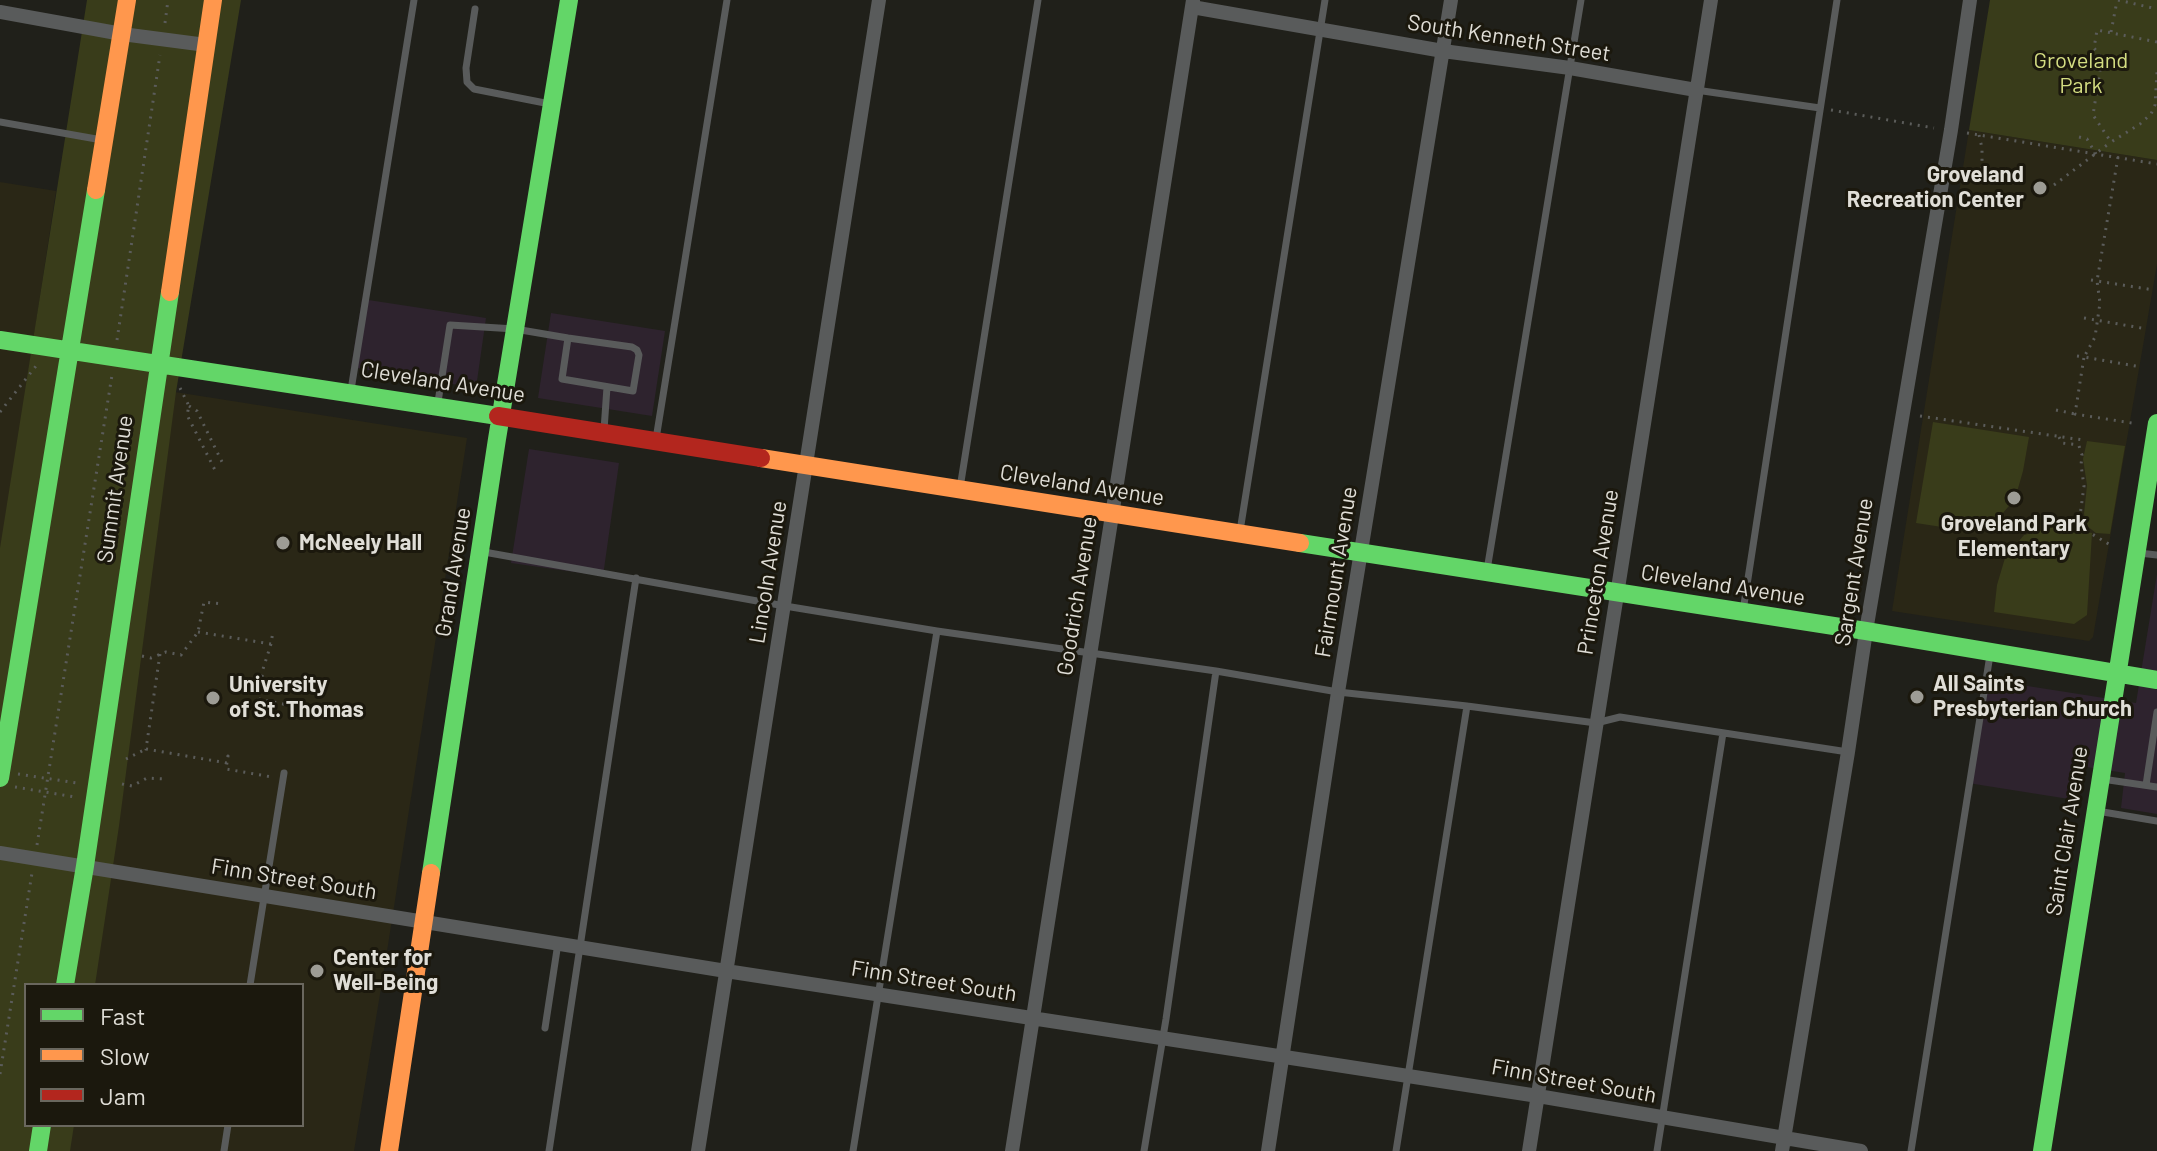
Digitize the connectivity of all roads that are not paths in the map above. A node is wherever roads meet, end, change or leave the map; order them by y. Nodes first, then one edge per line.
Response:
1 (127, 0) edge
2 (213, 0) edge
3 (414, 0) edge
4 (569, 0) edge
5 (727, 0) edge
6 (879, 0) edge
7 (1038, 0) edge
8 (1325, 0) edge
9 (1451, 0) edge
10 (1581, 0) edge
11 (1711, 0) edge
12 (1837, 0) edge
13 (1970, 0) edge
14 (1193, 4) edge
15 (475, 9) dead end
16 (0, 12) edge
17 (1320, 30) junction
18 (122, 34) junction
19 (206, 45) junction
20 (1443, 51) junction
21 (1570, 68) junction
22 (1696, 90) junction
23 (552, 104) junction
24 (1820, 108) junction
25 (0, 122) edge
26 (104, 141) junction
27 (515, 329) junction
28 (568, 338) junction
29 (0, 340) edge
30 (71, 349) junction
31 (158, 363) junction
32 (607, 387) junction
33 (351, 392) junction
34 (437, 406) junction
35 (501, 416) junction
36 (2157, 423) edge
37 (604, 432) junction
38 (656, 441) junction
39 (807, 465) junction
40 (960, 490) junction
41 (1112, 514) junction
42 (1239, 533) junction
43 (481, 551) junction
44 (2135, 552) junction
45 (1362, 553) junction
46 (2157, 555) edge
47 (1487, 572) junction
48 (636, 578) junction
49 (1616, 593) junction
50 (785, 606) junction
51 (1742, 613) junction
52 (937, 631) junction
53 (1866, 631) junction
54 (1990, 652) junction
55 (1090, 653) junction
56 (1216, 671) junction
57 (2116, 673) junction
58 (2157, 680) edge
59 (1338, 692) junction
60 (1467, 706) junction
61 (2157, 712) edge
62 (1596, 723) junction
63 (1723, 733) junction
64 (1848, 752) junction
65 (284, 776) road end
66 (2099, 778) junction
67 (9, 779) edge
68 (2146, 785) junction
69 (2157, 787) edge
70 (2095, 810) junction
71 (2157, 821) edge
72 (0, 853) edge
73 (85, 866) junction
74 (264, 896) junction
75 (423, 922) junction
76 (558, 943) junction
77 (579, 947) junction
78 (726, 971) junction
79 (65, 983) edge
80 (250, 983) edge
81 (878, 993) junction
82 (1032, 1019) junction
83 (545, 1028) dead end
84 (1163, 1038) junction
85 (1282, 1058) junction
86 (1408, 1076) junction
87 (1538, 1096) junction
88 (1662, 1118) junction
89 (42, 1127) edge
90 (228, 1127) edge
91 (1783, 1144) edge
92 (38, 1151) edge
93 (224, 1151) edge
94 (389, 1151) edge
95 (549, 1151) edge
96 (698, 1151) edge
97 (853, 1151) edge
98 (1012, 1151) edge
99 (1144, 1151) edge
100 (1268, 1151) edge
101 (1396, 1151) edge
102 (1529, 1151) edge
103 (1657, 1151) edge
104 (1861, 1151) edge
105 (1911, 1151) edge
106 (2042, 1151) edge

1 - 18 street
2 - 19 street, Summit Avenue
3 - 33 lane
4 - 23 street, Grand Avenue
5 - 38 lane
6 - 39 street, Lincoln Avenue
7 - 40 lane
8 - 17 lane
9 - 20 street, Fairmount Avenue
10 - 21 lane
11 - 22 street, Princeton Avenue
12 - 24 lane
13 - 53 street, Sargent Avenue
14 - 17 street, South Kenneth Street
14 - 41 street, Goodrich Avenue
15 - 23 lane
16 - 18 street
17 - 20 street, South Kenneth Street
17 - 42 lane
18 - 19 street
18 - 26 street
19 - 31 street, Summit Avenue
20 - 21 street, South Kenneth Street
20 - 45 street, Fairmount Avenue
21 - 22 street, South Kenneth Street
21 - 47 lane
22 - 24 lane, South Kenneth Street
22 - 49 street, Princeton Avenue
23 - 27 street, Grand Avenue
24 - 51 lane
25 - 26 lane
26 - 30 street
27 - 28 lane
27 - 34 lane
27 - 35 street, Grand Avenue
28 - 32 lane
28 - 32 lane
29 - 30 street, Cleveland Avenue
30 - 31 street, Cleveland Avenue
30 - 67 street
31 - 33 street, Cleveland Avenue
31 - 73 street, Summit Avenue
32 - 37 lane
33 - 34 street, Cleveland Avenue
34 - 35 street, Cleveland Avenue
35 - 37 street, Cleveland Avenue
35 - 43 street, Grand Avenue
36 - 44 street, Saint Clair Avenue
37 - 38 street, Cleveland Avenue
38 - 39 street, Cleveland Avenue
39 - 40 street, Cleveland Avenue
39 - 50 street, Lincoln Avenue
40 - 41 street, Cleveland Avenue
41 - 42 street, Cleveland Avenue
41 - 55 street, Goodrich Avenue
42 - 45 street, Cleveland Avenue
43 - 48 lane
43 - 75 street, Grand Avenue
44 - 46 lane
44 - 57 street, Saint Clair Avenue
45 - 47 street, Cleveland Avenue
45 - 59 street, Fairmount Avenue
47 - 49 street, Cleveland Avenue
48 - 50 lane
48 - 77 lane
49 - 51 street, Cleveland Avenue
49 - 62 street, Princeton Avenue
50 - 52 lane
50 - 78 street, Lincoln Avenue
51 - 53 street, Cleveland Avenue
52 - 55 lane
52 - 81 lane
53 - 54 street, Cleveland Avenue
53 - 64 street, Sargent Avenue
54 - 57 street, Cleveland Avenue
54 - 105 lane
55 - 56 lane
55 - 82 street, Goodrich Avenue
56 - 59 lane
56 - 84 lane
57 - 58 street, Cleveland Avenue
57 - 66 street, Saint Clair Avenue
59 - 60 lane
59 - 85 street, Fairmount Avenue
60 - 62 lane
60 - 86 lane
61 - 68 lane
62 - 63 lane
62 - 87 street, Princeton Avenue
63 - 64 lane
63 - 88 lane
64 - 91 street, Sargent Avenue
65 - 74 lane
66 - 68 lane
66 - 70 street, Saint Clair Avenue
68 - 69 lane
70 - 71 lane
70 - 106 street, Saint Clair Avenue
72 - 73 street, Finn Street South
73 - 74 street, Finn Street South
73 - 79 street, Summit Avenue
74 - 75 street, Finn Street South
74 - 80 lane
75 - 76 street, Finn Street South
75 - 94 street, Grand Avenue
76 - 77 street, Finn Street South
76 - 83 lane
77 - 78 street, Finn Street South
77 - 95 lane
78 - 81 street, Finn Street South
78 - 96 street, Lincoln Avenue
81 - 82 street, Finn Street South
81 - 97 lane
82 - 84 street, Finn Street South
82 - 98 street, Goodrich Avenue
84 - 85 street, Finn Street South
84 - 99 lane
85 - 86 street, Finn Street South
85 - 100 street, Fairmount Avenue
86 - 87 street, Finn Street South
86 - 101 lane
87 - 88 street, Finn Street South
87 - 102 street, Princeton Avenue
88 - 91 street, Finn Street South
88 - 103 lane
89 - 92 street
90 - 93 lane
91 - 104 street, Finn Street South

